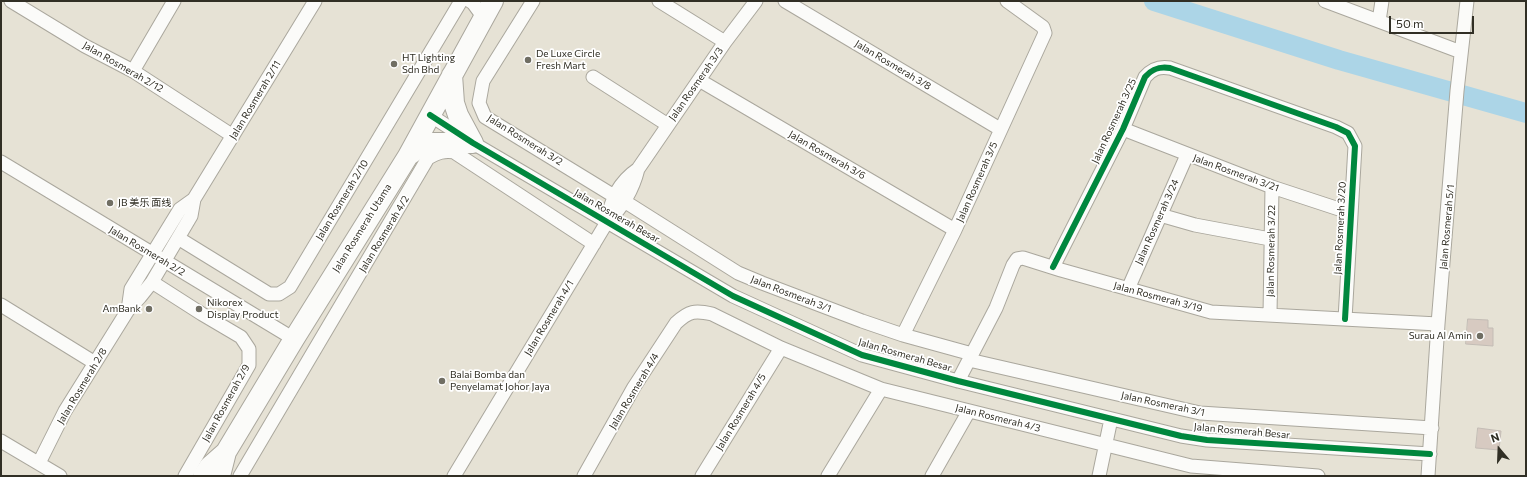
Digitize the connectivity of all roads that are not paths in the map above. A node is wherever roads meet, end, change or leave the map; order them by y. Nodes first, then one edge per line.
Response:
1 (11, 1) edge
2 (174, 1) edge
3 (315, 1) edge
4 (461, 1) edge
5 (470, 1) edge
6 (533, 1) edge
7 (659, 1) edge
8 (756, 1) edge
9 (786, 1) edge
10 (1007, 1) edge
11 (1324, 1) edge
12 (1382, 1) edge
13 (1467, 1) edge
14 (488, 9) edge
15 (1379, 20) junction
16 (725, 42) junction
17 (1461, 52) junction
18 (133, 71) junction
19 (452, 74) junction
20 (593, 77) dead end
21 (699, 80) junction
22 (430, 115) junction
23 (668, 125) junction
24 (1000, 129) junction
25 (1123, 130) junction
26 (233, 136) junction
27 (1352, 139) joint
28 (472, 143) junction
29 (1186, 155) junction
30 (408, 156) junction
31 (1, 162) edge
32 (1272, 187) junction
33 (619, 198) junction
34 (194, 199) junction
35 (1351, 213) junction
36 (1160, 215) junction
37 (607, 222) junction
38 (955, 230) junction
39 (178, 238) junction
40 (1270, 239) junction
41 (594, 244) junction
42 (158, 258) junction
43 (1053, 267) junction
44 (152, 282) junction
45 (1128, 289) junction
46 (1, 305) edge
47 (128, 310) junction
48 (692, 312) joint
49 (1270, 315) junction
50 (1345, 319) junction
51 (1438, 324) junction
52 (903, 335) junction
53 (294, 339) junction
54 (781, 348) junction
55 (971, 357) junction
56 (95, 363) junction
57 (958, 381) junction
58 (881, 389) junction
59 (969, 411) junction
60 (1111, 419) junction
61 (1432, 428) junction
62 (1, 441) edge
63 (1105, 445) junction
64 (226, 452) junction
65 (1430, 454) junction
66 (39, 463) junction
67 (60, 476) edge
68 (185, 476) edge
69 (203, 476) edge
70 (220, 476) edge
71 (240, 476) edge
72 (455, 476) edge
73 (584, 476) edge
74 (702, 476) edge
75 (828, 476) edge
76 (932, 476) edge
77 (1099, 476) edge
78 (1318, 476) edge
79 (1428, 476) edge

1 - 18 street, Jalan Rosmerah 2/12
2 - 18 street
3 - 26 street, Jalan Rosmerah 2/11
4 - 39 street, Jalan Rosmerah 2/10
5 - 14 street
6 - 33 street, Jalan Rosmerah 3/2
7 - 16 street
8 - 16 street, Jalan Rosmerah 3/3
9 - 24 street, Jalan Rosmerah 3/8
10 - 24 street, Jalan Rosmerah 3/5
11 - 15 street
12 - 15 street
13 - 17 street, Jalan Rosmerah 5/1
14 - 19 main road, Jalan Rosmerah Utama
15 - 17 street
16 - 21 street, Jalan Rosmerah 3/3
17 - 51 street, Jalan Rosmerah 5/1
18 - 26 street, Jalan Rosmerah 2/12
19 - 22 main road, Jalan Rosmerah Utama
19 - 28 main road
20 - 23 street
21 - 23 street, Jalan Rosmerah 3/3
21 - 38 street, Jalan Rosmerah 3/6
22 - 28 street, Jalan Rosmerah Besar
22 - 30 main road, Jalan Rosmerah Utama
23 - 33 street, Jalan Rosmerah 3/3
24 - 38 street, Jalan Rosmerah 3/5
25 - 27 street, Jalan Rosmerah 3/25
25 - 29 street, Jalan Rosmerah 3/21
25 - 43 street, Jalan Rosmerah 3/25
26 - 34 street, Jalan Rosmerah 2/11
27 - 35 street, Jalan Rosmerah 3/20
28 - 30 main road
28 - 37 street, Jalan Rosmerah Besar
29 - 32 street, Jalan Rosmerah 3/21
29 - 36 street, Jalan Rosmerah 3/24
30 - 53 main road, Jalan Rosmerah Utama
31 - 42 street, Jalan Rosmerah 2/2
32 - 35 street, Jalan Rosmerah 3/21
32 - 40 street, Jalan Rosmerah 3/22
33 - 37 street, Jalan Rosmerah 3/3
33 - 52 street, Jalan Rosmerah 3/1
34 - 39 street, Jalan Rosmerah 2/11
34 - 42 street, Jalan Rosmerah 2/11
35 - 50 street, Jalan Rosmerah 3/20
36 - 40 street
36 - 45 street, Jalan Rosmerah 3/24
37 - 41 street, Jalan Rosmerah 4/1
37 - 57 street, Jalan Rosmerah Besar
38 - 52 street, Jalan Rosmerah 3/5
39 - 42 street, Jalan Rosmerah 2/11
40 - 49 street, Jalan Rosmerah 3/22
41 - 71 street, Jalan Rosmerah 4/2
41 - 72 street, Jalan Rosmerah 4/1
42 - 44 street, Jalan Rosmerah 2/8
42 - 47 street, Jalan Rosmerah 2/8
42 - 53 street, Jalan Rosmerah 2/2
43 - 45 street, Jalan Rosmerah 3/19
43 - 55 street, Jalan Rosmerah 3/19
44 - 47 street, Jalan Rosmerah 2/8
44 - 68 street, Jalan Rosmerah 2/9
45 - 49 street, Jalan Rosmerah 3/19
46 - 56 street
47 - 56 street, Jalan Rosmerah 2/8
48 - 54 street, Jalan Rosmerah 4/3
48 - 73 street, Jalan Rosmerah 4/4
49 - 50 street, Jalan Rosmerah 3/19
50 - 51 street, Jalan Rosmerah 3/19
51 - 61 street, Jalan Rosmerah 5/1
52 - 55 street, Jalan Rosmerah 3/1
53 - 64 main road, Jalan Rosmerah Utama
54 - 58 street, Jalan Rosmerah 4/3
54 - 74 street, Jalan Rosmerah 4/5
55 - 57 street, Jalan Rosmerah 3/19
55 - 61 street, Jalan Rosmerah 3/1
56 - 66 street, Jalan Rosmerah 2/8
57 - 60 street, Jalan Rosmerah Besar
58 - 59 street, Jalan Rosmerah 4/3
58 - 75 street
59 - 63 street, Jalan Rosmerah 4/3
59 - 76 street
60 - 63 street
60 - 65 street, Jalan Rosmerah Besar
61 - 65 street, Jalan Rosmerah 5/1
62 - 66 street
63 - 77 street
63 - 78 street, Jalan Rosmerah 4/3
64 - 69 main road, Jalan Rosmerah Utama
64 - 70 main road, Jalan Rosmerah Utama
65 - 79 street, Jalan Rosmerah 5/1
66 - 67 street

